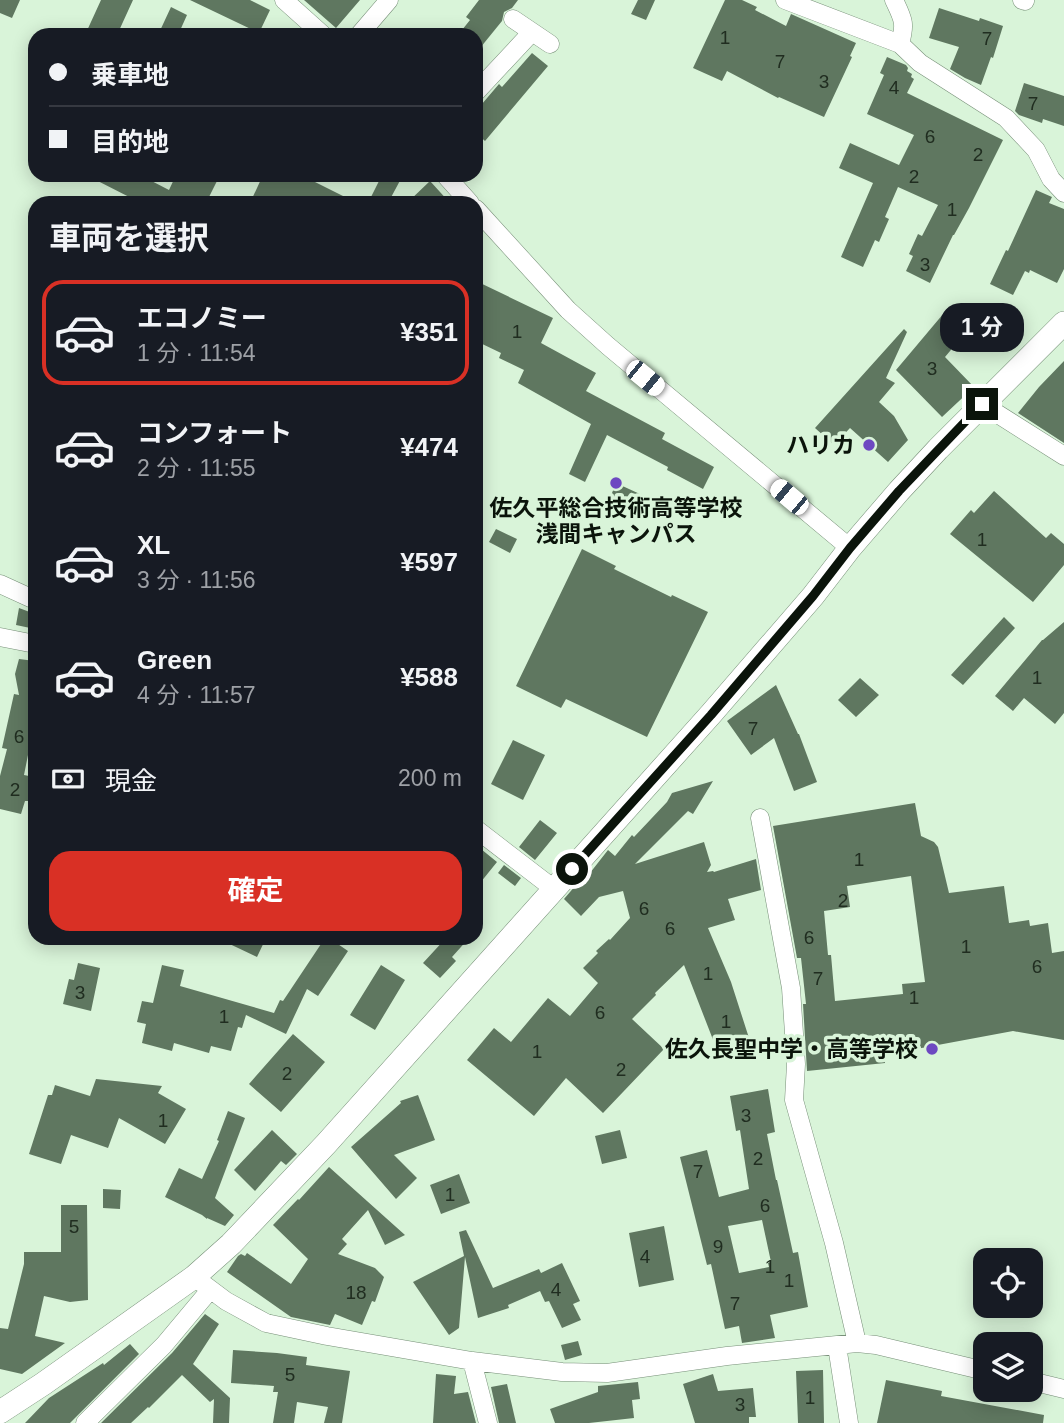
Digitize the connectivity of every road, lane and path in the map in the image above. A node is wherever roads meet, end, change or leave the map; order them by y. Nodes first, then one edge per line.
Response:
1 (389, 0) edge
2 (785, 0) edge
3 (894, 0) edge
4 (287, 1) edge
5 (513, 19) dead end
6 (316, 28) edge
7 (365, 28) edge
8 (532, 32) junction
9 (550, 44) dead end
10 (900, 44) junction
11 (483, 84) edge
12 (452, 182) edge
13 (1064, 193) edge
14 (464, 196) edge
15 (483, 217) edge
16 (1064, 323) edge
17 (982, 404) junction
18 (1064, 456) edge
19 (850, 548) junction
20 (0, 584) edge
21 (28, 597) edge
22 (0, 637) edge
23 (28, 643) edge
24 (760, 818) dead end
25 (483, 834) edge
26 (554, 889) junction
27 (202, 1283) junction
28 (857, 1343) junction
29 (837, 1346) junction
30 (472, 1361) junction
31 (973, 1368) edge
32 (1043, 1384) edge
33 (1064, 1389) edge
34 (0, 1412) edge
35 (85, 1423) edge
36 (488, 1423) edge
37 (849, 1423) edge

1 - 7 street
2 - 10 street
3 - 10 street
4 - 6 street
5 - 8 street
8 - 9 street
8 - 11 street
10 - 13 street
12 - 14 street
15 - 19 street
16 - 17 street
17 - 18 street
17 - 19 street
19 - 26 street
20 - 21 street
22 - 23 street
24 - 28 street
25 - 26 street
26 - 27 street
27 - 30 street
27 - 34 street
27 - 35 street
28 - 29 street
28 - 31 street
29 - 30 street
29 - 37 street
30 - 36 street
32 - 33 street

